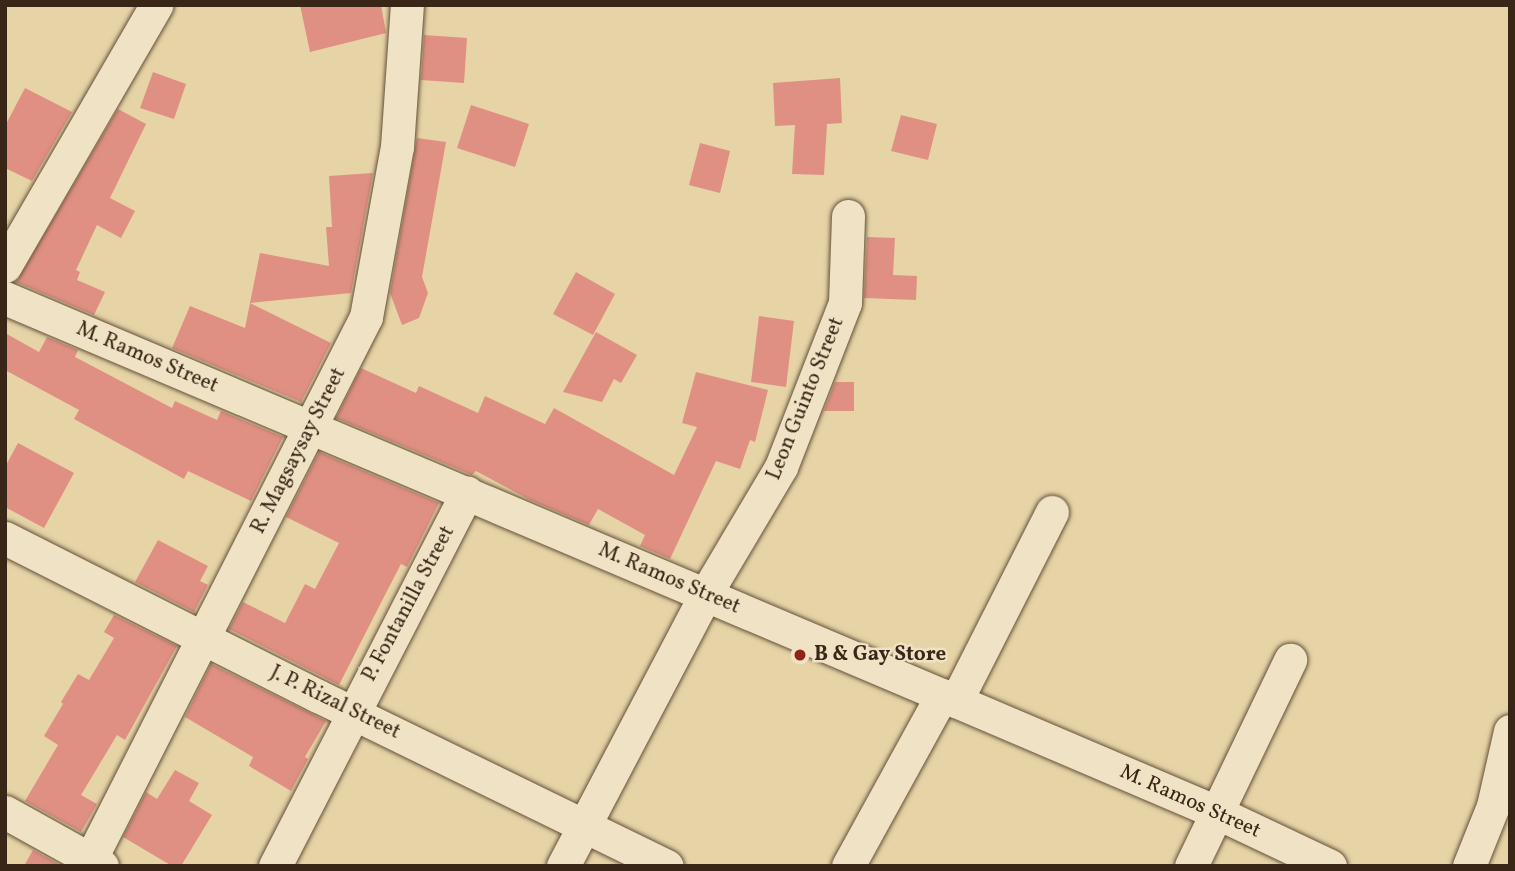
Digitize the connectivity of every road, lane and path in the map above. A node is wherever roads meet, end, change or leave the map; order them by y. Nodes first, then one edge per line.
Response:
1 (156, 5) edge
2 (407, 5) edge
3 (848, 216) dead end
4 (5, 266) edge
5 (5, 298) edge
6 (311, 428) junction
7 (467, 493) junction
8 (1052, 512) dead end
9 (5, 538) edge
10 (705, 595) junction
11 (204, 638) junction
12 (1290, 660) dead end
13 (949, 698) junction
14 (352, 712) junction
15 (1509, 741) edge
16 (5, 812) edge
17 (1218, 813) junction
18 (585, 825) junction
19 (93, 864) edge
20 (275, 866) edge
21 (563, 866) edge
22 (667, 866) edge
23 (848, 866) edge
24 (1191, 866) edge
25 (1330, 866) edge
26 (1469, 866) edge

1 - 4 street
2 - 6 street, R. Magsaysay Street
3 - 10 street, Leon Guinto Street
5 - 6 street, M. Ramos Street
6 - 7 street, M. Ramos Street
6 - 11 street, R. Magsaysay Street
7 - 10 street, M. Ramos Street
7 - 14 street, P. Fontanilla Street
8 - 13 street
9 - 11 street, J. P. Rizal Street
10 - 13 street, M. Ramos Street
10 - 18 street, Leon Guinto Street
11 - 14 street, J. P. Rizal Street
11 - 19 street, R. Magsaysay Street
12 - 17 street
13 - 17 street, M. Ramos Street
13 - 23 street
14 - 18 street, J. P. Rizal Street
14 - 20 street, P. Fontanilla Street
15 - 26 street
16 - 19 street
17 - 24 street
17 - 25 street, M. Ramos Street
18 - 21 street, Leon Guinto Street
18 - 22 street, J. P. Rizal Street

